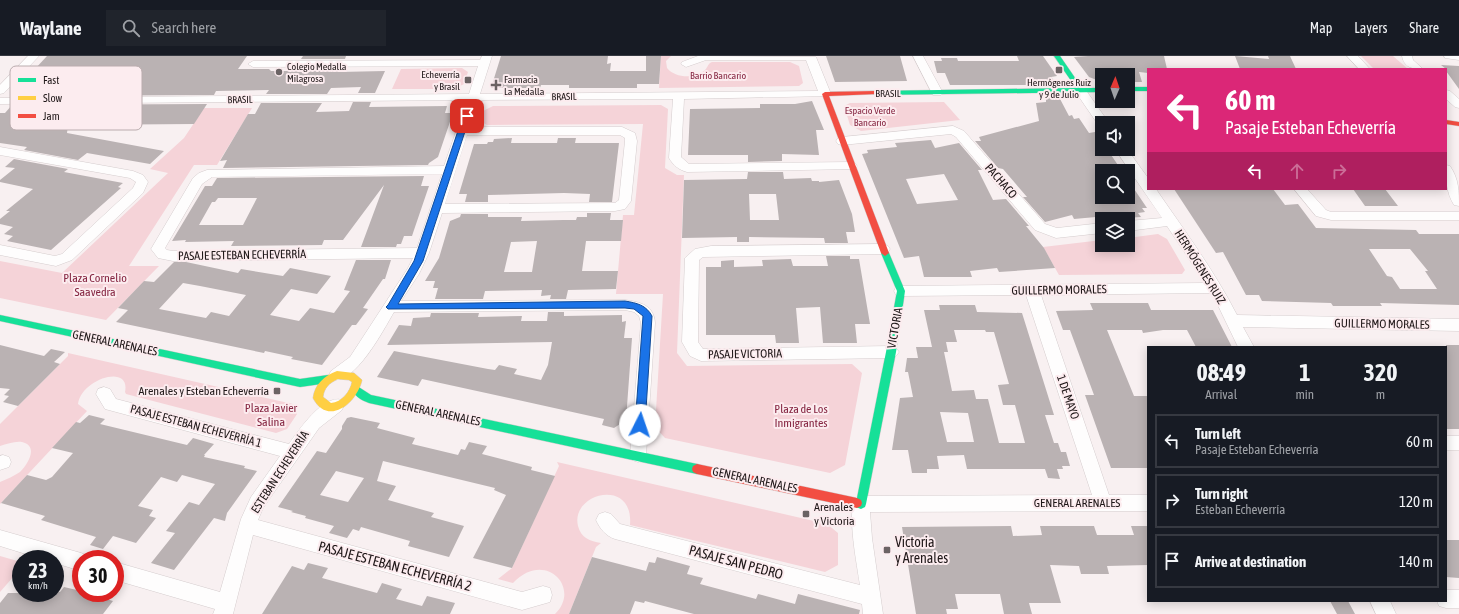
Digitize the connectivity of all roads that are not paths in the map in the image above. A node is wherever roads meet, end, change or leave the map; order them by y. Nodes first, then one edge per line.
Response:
1 (34, 56) edge
2 (811, 56) edge
3 (918, 56) edge
4 (1057, 56) edge
5 (1352, 56) edge
6 (1407, 56) edge
7 (1450, 56) edge
8 (1459, 57) edge
9 (486, 59) edge
10 (256, 60) edge
11 (365, 60) edge
12 (686, 64) dead end
13 (24, 66) edge
14 (1365, 68) edge
15 (1417, 68) edge
16 (10, 81) edge
17 (1135, 89) edge
18 (1147, 89) edge
19 (1095, 90) edge
20 (0, 91) edge
21 (1081, 91) junction
22 (937, 93) junction
23 (825, 94) junction
24 (1447, 94) edge
25 (679, 95) junction
26 (473, 97) junction
27 (142, 100) edge
28 (0, 101) edge
29 (10, 101) edge
30 (1459, 105) edge
31 (1098, 116) edge
32 (1447, 122) edge
33 (1459, 124) edge
34 (462, 132) junction
35 (842, 141) junction
36 (0, 151) edge
37 (1126, 156) edge
38 (851, 166) junction
39 (449, 170) junction
40 (1447, 172) edge
41 (1147, 185) edge
42 (1150, 190) edge
43 (1301, 190) edge
44 (1459, 202) edge
45 (436, 209) junction
46 (1459, 216) edge
47 (1172, 221) junction
48 (1135, 225) edge
49 (1095, 229) edge
50 (883, 249) junction
51 (0, 250) edge
52 (422, 253) junction
53 (1216, 288) junction
54 (901, 291) junction
55 (1032, 291) junction
56 (391, 307) junction
57 (0, 318) edge
58 (1233, 321) junction
59 (1459, 325) edge
60 (1246, 346) edge
61 (891, 352) junction
62 (343, 380) junction
63 (300, 383) junction
64 (104, 394) dead end
65 (319, 399) junction
66 (368, 399) junction
67 (339, 404) junction
68 (313, 423) junction
69 (1447, 443) edge
70 (1459, 443) edge
71 (293, 452) junction
72 (638, 455) junction
73 (1103, 503) junction
74 (1147, 503) edge
75 (862, 504) junction
76 (605, 520) dead end
77 (248, 525) junction
78 (0, 538) edge
79 (72, 559) edge
80 (124, 574) edge
81 (542, 595) dead end
82 (1447, 599) edge
83 (1459, 600) edge
84 (1380, 602) edge
85 (872, 606) edge
86 (224, 609) edge
87 (1386, 614) edge

1 - 13 street
2 - 12 street
2 - 23 street, VICTORIA
3 - 22 street
4 - 21 street
5 - 14 street
6 - 15 street
7 - 8 street
9 - 11 street
9 - 26 street
10 - 11 street
16 - 20 street
17 - 18 street
19 - 21 street, BRASIL
21 - 22 street, BRASIL
21 - 31 street
22 - 23 street, BRASIL
23 - 25 street, BRASIL
23 - 35 street, VICTORIA
24 - 30 street
25 - 26 street, BRASIL
25 - 38 street
26 - 27 street, BRASIL
26 - 34 street
28 - 29 street, BRASIL
32 - 33 street
34 - 39 street
34 - 45 street
35 - 38 street, VICTORIA
35 - 49 street, PACHACO
36 - 51 street
37 - 41 street, HERMÓGENES RUIZ
38 - 50 street, VICTORIA
39 - 45 street
39 - 52 street, PASAJE ESTEBAN ECHEVERRÍA
40 - 44 street
42 - 47 street, HERMÓGENES RUIZ
43 - 46 street
45 - 52 street
47 - 48 street
47 - 53 street, HERMÓGENES RUIZ
50 - 54 street, VICTORIA
50 - 61 street, PASAJE VICTORIA
52 - 56 street
53 - 55 street, GUILLERMO MORALES
53 - 58 street, HERMÓGENES RUIZ
54 - 55 street, GUILLERMO MORALES
54 - 61 street, VICTORIA
55 - 73 street, 1 DE MAYO
56 - 62 street
56 - 72 street
57 - 63 street, GENERAL ARENALES
58 - 59 street, GUILLERMO MORALES
58 - 60 street, HERMÓGENES RUIZ
61 - 75 street, VICTORIA
62 - 63 street, GENERAL ARENALES
62 - 65 street
62 - 66 street, GENERAL ARENALES
62 - 67 street
63 - 65 street, GENERAL ARENALES
64 - 71 street, PASAJE ESTEBAN ECHEVERRÍA 1
65 - 67 street
65 - 68 street, ESTEBAN ECHEVERRÍA
66 - 67 street, GENERAL ARENALES
66 - 72 street, GENERAL ARENALES
67 - 68 street, ESTEBAN ECHEVERRÍA
68 - 71 street, ESTEBAN ECHEVERRÍA
69 - 70 street
71 - 77 street, ESTEBAN ECHEVERRÍA
72 - 75 street, GENERAL ARENALES
73 - 74 street, GENERAL ARENALES
73 - 75 street, GENERAL ARENALES
75 - 85 street, VICTORIA
76 - 85 street, PASAJE SAN PEDRO
77 - 81 street, PASAJE ESTEBAN ECHEVERRÍA 2
77 - 86 street, ESTEBAN ECHEVERRÍA
78 - 79 street
80 - 86 street
82 - 83 street
84 - 87 street

